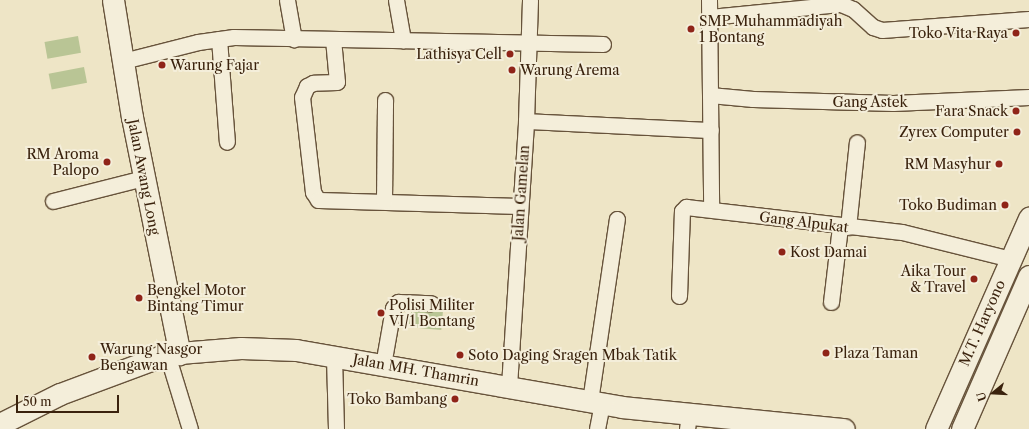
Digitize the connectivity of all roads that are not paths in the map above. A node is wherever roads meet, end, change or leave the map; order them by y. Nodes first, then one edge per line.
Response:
1 (113, 0) edge
2 (287, 0) edge
3 (396, 0) edge
4 (530, 0) edge
5 (709, 0) edge
6 (710, 17) junction
7 (1029, 19) edge
8 (219, 39) junction
9 (294, 39) junction
10 (333, 40) junction
11 (403, 40) junction
12 (527, 42) junction
13 (602, 44) dead end
14 (123, 61) junction
15 (710, 95) junction
16 (1029, 97) edge
17 (385, 100) dead end
18 (526, 121) junction
19 (711, 130) junction
20 (227, 142) dead end
21 (857, 142) dead end
22 (144, 178) junction
23 (384, 201) junction
24 (53, 202) dead end
25 (520, 206) junction
26 (711, 208) junction
27 (1029, 218) edge
28 (617, 219) dead end
29 (844, 227) junction
30 (1011, 259) junction
31 (1029, 276) edge
32 (679, 296) dead end
33 (831, 302) dead end
34 (430, 303) dead end
35 (173, 354) junction
36 (334, 357) junction
37 (384, 365) junction
38 (509, 386) junction
39 (596, 402) junction
40 (688, 422) edge
41 (0, 424) edge
42 (188, 429) edge
43 (336, 429) edge
44 (597, 429) edge
45 (844, 429) edge
46 (936, 429) edge
47 (962, 429) edge

1 - 14 street, Jalan Awang Long
2 - 9 street
3 - 11 street
4 - 12 street, Jalan Gamelan
5 - 6 street
6 - 7 street
6 - 15 street
8 - 9 street
8 - 14 street
8 - 20 street
9 - 10 street
10 - 11 street
10 - 23 street
11 - 12 street
12 - 13 street
12 - 18 street, Jalan Gamelan
14 - 22 street, Jalan Awang Long
15 - 16 street, Gang Astek
15 - 19 street
17 - 23 street
18 - 19 street
18 - 25 street, Jalan Gamelan
19 - 26 street
21 - 29 street
22 - 24 street
22 - 35 street, Jalan Awang Long
23 - 25 street
25 - 38 street, Jalan Gamelan
26 - 29 street, Gang Alpukat
26 - 32 street, Gang Alpukat
27 - 30 street, M.T. Haryono
28 - 39 street
29 - 30 street, Gang Alpukat
29 - 33 street
30 - 46 street, M.T. Haryono
31 - 47 street, M.T. Haryono
34 - 37 street
35 - 36 street, Jalan MH. Thamrin
35 - 41 street, Jalan MH. Thamrin
35 - 42 street
36 - 37 street, Jalan MH. Thamrin
36 - 43 street
37 - 38 street, Jalan MH. Thamrin
38 - 39 street, Jalan MH. Thamrin
39 - 40 street, Jalan MH. Thamrin
39 - 44 street
40 - 45 street, Jalan MH. Thamrin

